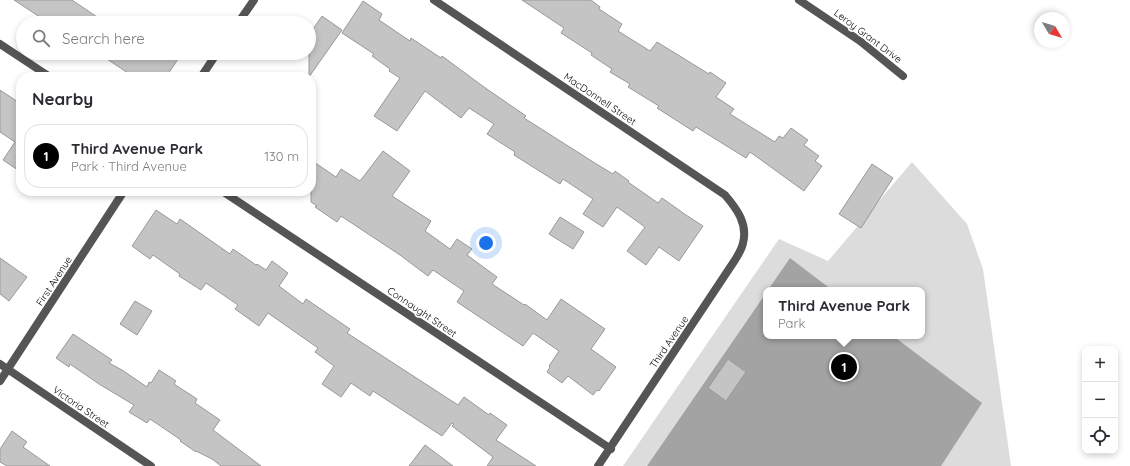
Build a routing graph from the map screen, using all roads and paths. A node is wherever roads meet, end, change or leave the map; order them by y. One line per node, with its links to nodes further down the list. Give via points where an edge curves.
1 (254, 0): 4 (street)
2 (434, 0): 14 (street, MacDonnell Street, via 725,195 736,208)
3 (800, 0): 11 (street, Leroy Grant Drive, via 860,41)
4 (243, 16)
5 (0, 44): 6 (street)
6 (16, 55)
7 (24, 60): 9 (street)
8 (212, 60): 10 (street)
9 (42, 72)
10 (204, 72)
11 (904, 76)
12 (121, 196): 16 (street, First Avenue)
13 (230, 196): 18 (street, Connaught Street)
14 (744, 225): 18 (street, Third Avenue, via 743,243 736,260)
15 (0, 364): 16 (street, Victoria Street)
16 (8, 370): 17 (street, First Avenue); 19 (street, Victoria Street)
17 (0, 381)
18 (611, 449): 20 (street, Third Avenue)
19 (152, 466)
20 (598, 466)

